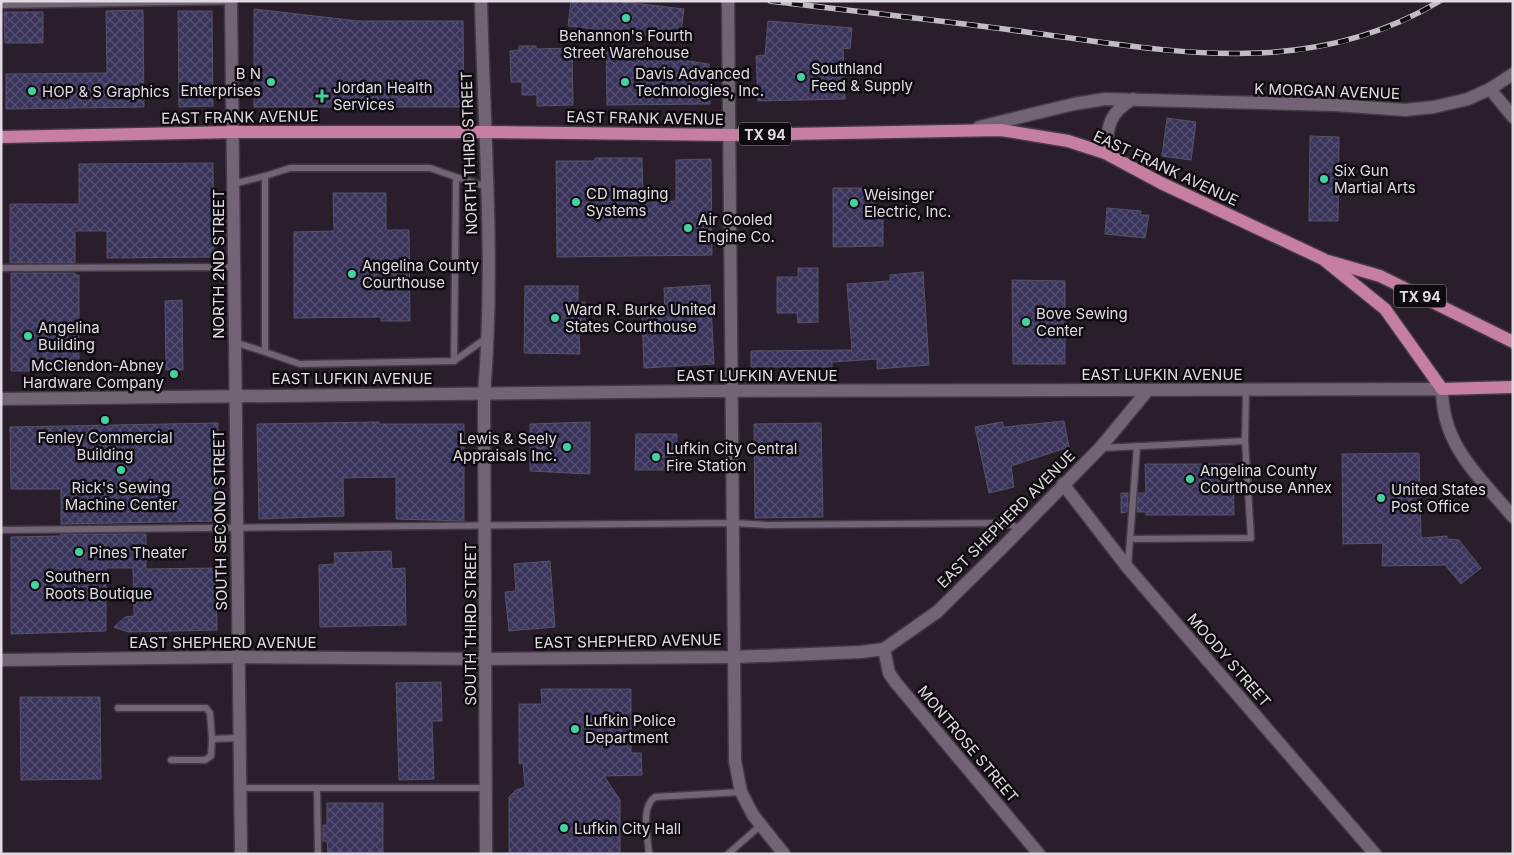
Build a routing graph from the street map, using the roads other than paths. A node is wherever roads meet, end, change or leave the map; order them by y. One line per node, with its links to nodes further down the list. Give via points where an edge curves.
1 (231, 1): 4 (lane); 10 (street, NORTH 2ND STREET)
2 (481, 1): 11 (street, NORTH THIRD STREET)
3 (728, 1): 12 (street)
4 (1, 5)
5 (1513, 74): 6 (street, K MORGAN AVENUE)
6 (1490, 89): 7 (street, K MORGAN AVENUE, via 1468,99 1405,110); 8 (street)
7 (1133, 99): 9 (street, K MORGAN AVENUE, via 1074,104); 14 (street, via 1114,112)
8 (1513, 117)
9 (967, 130): 12 (main road, EAST FRANK AVENUE / TX 94); 14 (main road, EAST FRANK AVENUE / TX 94, via 1033,133 1068,140)
10 (233, 132): 11 (main road, EAST FRANK AVENUE / TX 94); 13 (main road, EAST FRANK AVENUE / TX 94); 17 (street, NORTH 2ND STREET)
11 (484, 132): 12 (main road, EAST FRANK AVENUE / TX 94); 18 (street, NORTH THIRD STREET)
12 (731, 135): 31 (street)
13 (1, 137)
14 (1105, 153): 19 (main road, EAST FRANK AVENUE / TX 94)
15 (265, 176): 16 (lane, via 290,168 430,168); 17 (lane); 25 (lane)
16 (456, 178): 18 (lane); 26 (lane)
17 (233, 184): 20 (street, NORTH 2ND STREET)
18 (488, 187): 22 (street, NORTH THIRD STREET)
19 (1322, 259): 24 (main road, TX 94, via 1380,276); 28 (main road, EAST FRANK AVENUE / TX 94, via 1385,309)
20 (234, 267): 21 (lane); 23 (street, NORTH 2ND STREET)
21 (1, 268)
22 (489, 336): 26 (lane); 32 (street, NORTH THIRD STREET)
23 (234, 342): 25 (lane); 33 (street, NORTH 2ND STREET)
24 (1513, 342)
25 (265, 352): 26 (lane, via 300,364)
26 (454, 361)
27 (1513, 387): 28 (main road, EAST LUFKIN AVENUE)
28 (1442, 389): 30 (street, EAST LUFKIN AVENUE); 39 (street, via 1442,409 1460,453)
29 (1148, 390): 30 (street, EAST LUFKIN AVENUE); 31 (street, EAST LUFKIN AVENUE); 37 (street, EAST SHEPHERD AVENUE)
30 (1246, 390): 35 (lane)
31 (731, 391): 32 (street, EAST LUFKIN AVENUE); 40 (street)
32 (484, 394): 33 (street, EAST LUFKIN AVENUE); 41 (street, SOUTH THIRD STREET)
33 (235, 395): 34 (street, EAST LUFKIN AVENUE); 42 (street, SOUTH SECOND STREET)
34 (1, 399)
35 (1245, 441): 36 (lane); 45 (lane, via 1251,538)
36 (1137, 446): 37 (lane); 45 (lane)
37 (1100, 448): 38 (street, EAST SHEPHERD AVENUE)
38 (1063, 484): 43 (street, EAST SHEPHERD AVENUE); 46 (street, MOODY STREET)
39 (1513, 517)
40 (733, 523): 41 (lane); 43 (lane, via 1004,523); 49 (street)
41 (485, 524): 42 (lane); 50 (street, SOUTH THIRD STREET)
42 (236, 528): 44 (lane); 48 (street, SOUTH SECOND STREET)
43 (1020, 528): 47 (street, EAST SHEPHERD AVENUE, via 936,612)
44 (1, 530)
45 (1130, 539): 46 (lane)
46 (1128, 568): 68 (street, MOODY STREET)
47 (884, 649): 49 (street, EAST SHEPHERD AVENUE); 67 (street, MONTROSE STREET, via 889,673 896,683)
48 (238, 657): 50 (street, EAST SHEPHERD AVENUE); 51 (street, EAST SHEPHERD AVENUE); 53 (street, SOUTH SECOND STREET)
49 (735, 657): 50 (street, EAST SHEPHERD AVENUE); 59 (street, via 735,761)
50 (487, 659): 58 (street, SOUTH THIRD STREET)
51 (1, 660)
52 (118, 708): 54 (lane, via 206,708 210,713)
53 (239, 738): 54 (lane); 56 (street, SOUTH SECOND STREET)
54 (212, 739): 55 (lane, via 211,756 205,760)
55 (171, 760)
56 (240, 788): 57 (lane); 61 (street, SOUTH SECOND STREET)
57 (317, 788): 58 (lane); 62 (lane)
58 (487, 788): 63 (street, SOUTH THIRD STREET)
59 (742, 792): 60 (street); 64 (lane, via 655,797 650,800 646,809)
60 (761, 825): 65 (lane); 66 (street)
61 (241, 854)
62 (318, 854)
63 (486, 854)
64 (649, 854)
65 (728, 854)
66 (784, 854)
67 (1039, 854)
68 (1375, 854)

